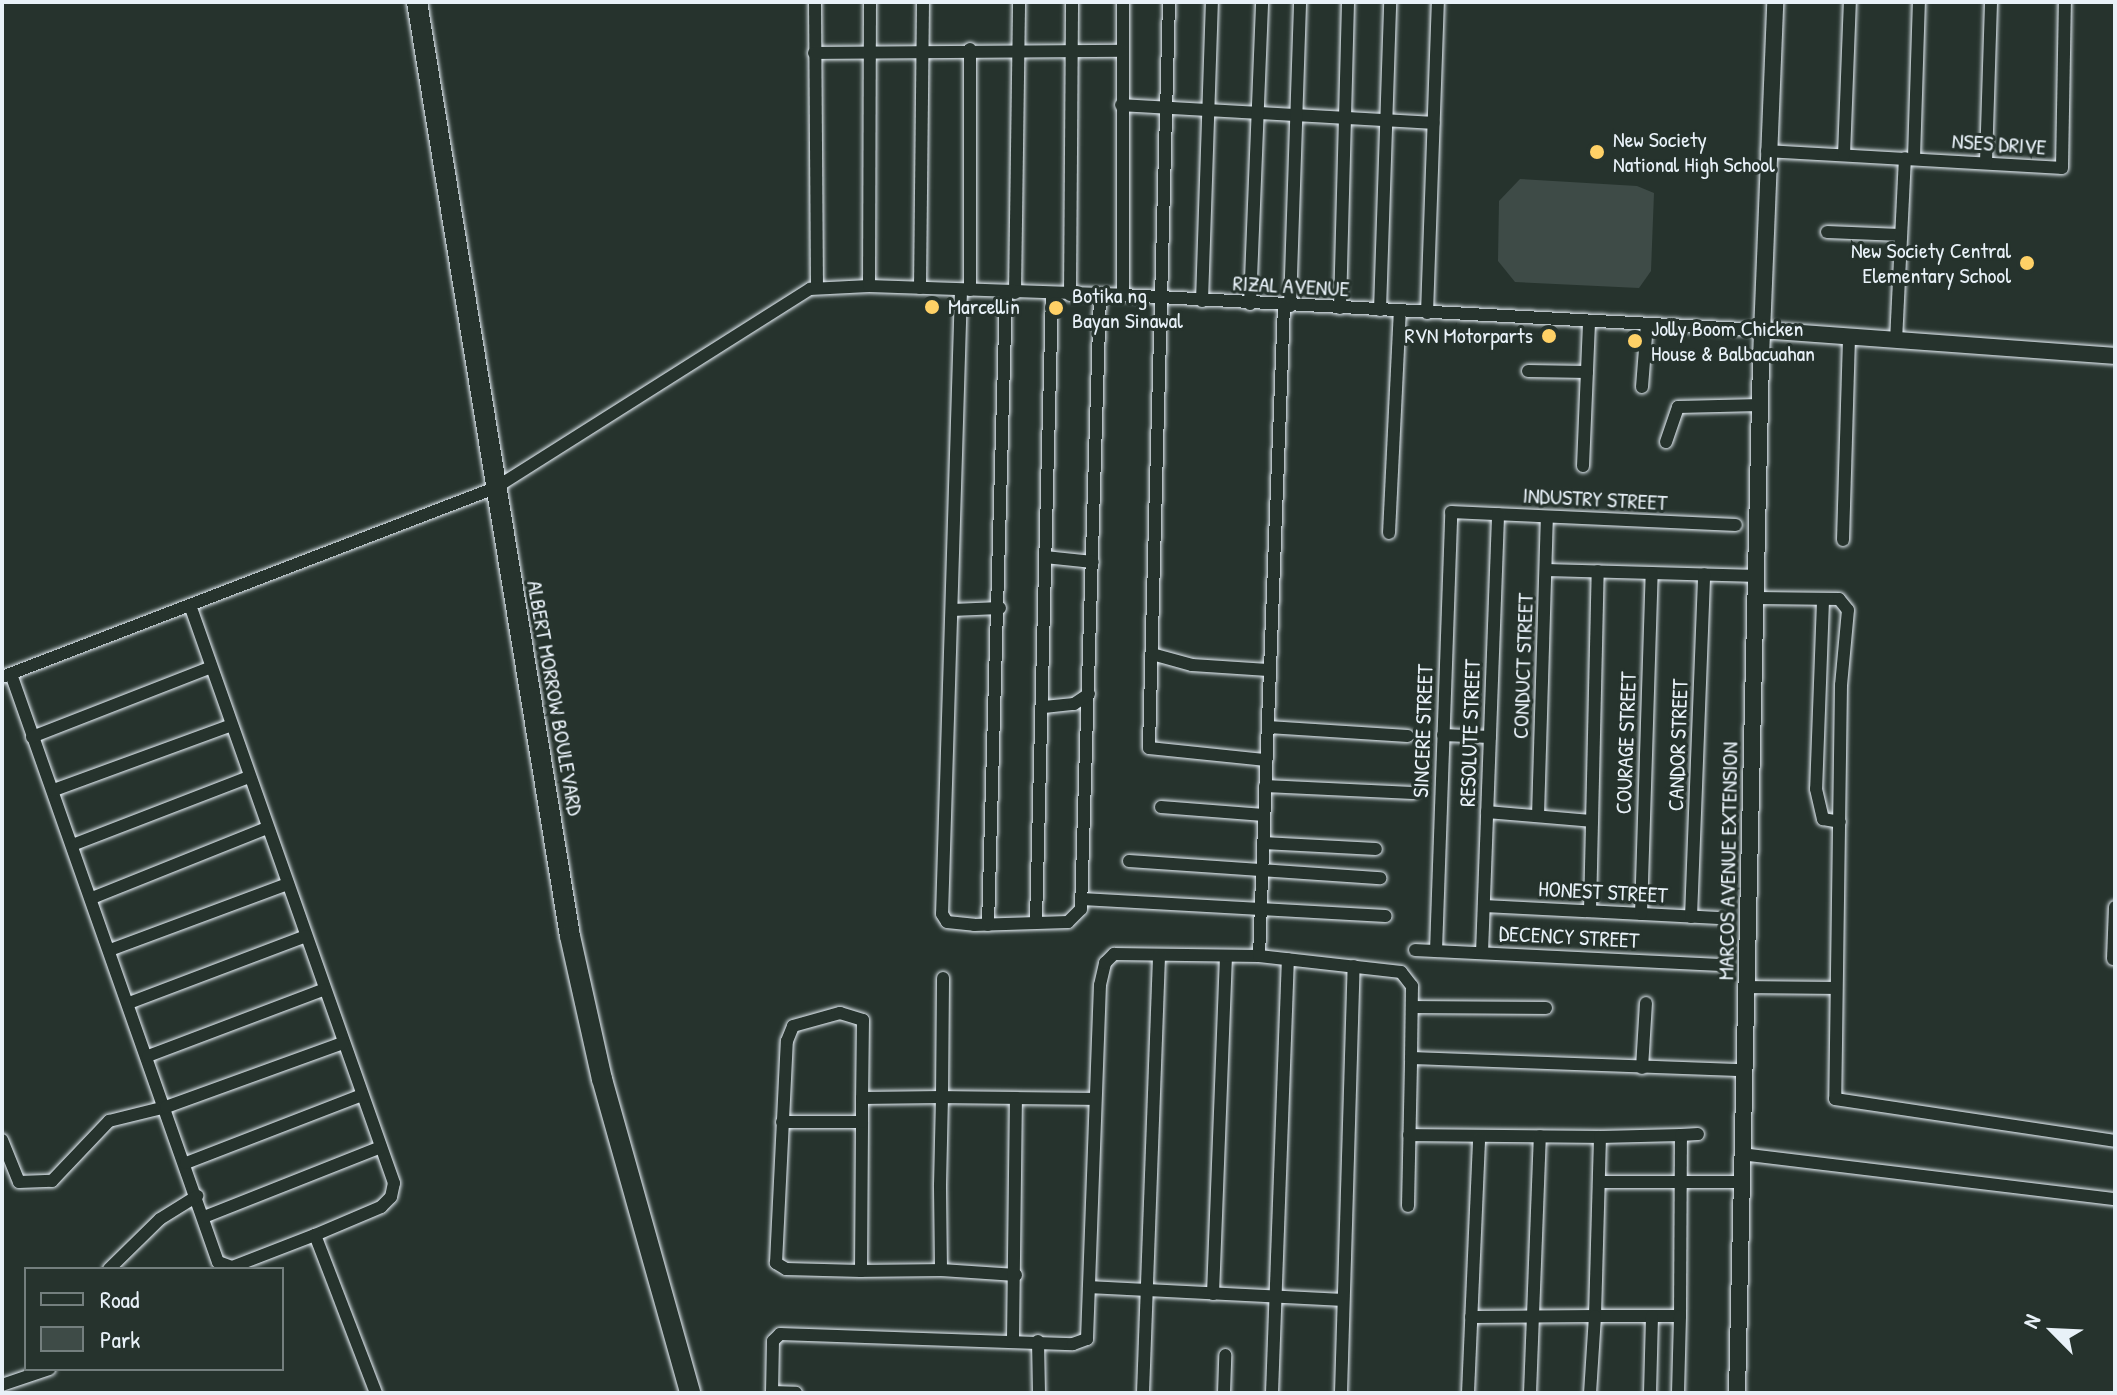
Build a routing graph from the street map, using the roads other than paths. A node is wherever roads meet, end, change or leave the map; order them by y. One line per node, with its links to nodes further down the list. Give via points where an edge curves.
1 (417, 2): 70 (main road, ALBERT MORROW BOULEVARD)
2 (815, 2): 26 (street)
3 (870, 2): 20 (street)
4 (923, 2): 21 (street)
5 (1019, 2): 23 (street)
6 (1072, 2): 24 (street)
7 (1123, 2): 25 (street)
8 (1169, 2): 28 (street)
9 (1212, 2): 29 (street)
10 (1262, 2): 30 (street)
11 (1300, 2): 31 (street)
12 (1348, 2): 32 (street)
13 (1390, 2): 33 (street)
14 (1438, 2): 34 (street)
15 (1775, 2): 35 (street, MARCOS AVENUE EXTENSION)
16 (1850, 2): 36 (street)
17 (1919, 2): 37 (street)
18 (1991, 2): 38 (street)
19 (2065, 2): 38 (street, NSES DRIVE, via 2062,168)
20 (871, 49): 21 (street); 26 (street); 41 (street)
21 (923, 49): 22 (street); 43 (street)
22 (970, 49): 23 (street); 44 (street)
23 (1019, 50): 24 (street); 45 (street)
24 (1072, 50): 25 (street); 47 (street)
25 (1122, 51): 27 (street)
26 (814, 53): 42 (street)
27 (1121, 105): 28 (street); 49 (street)
28 (1166, 108): 29 (street); 50 (street)
29 (1212, 111): 30 (street); 51 (street)
30 (1255, 113): 31 (street); 52 (street)
31 (1296, 116): 32 (street); 53 (street)
32 (1345, 119): 33 (street); 54 (street)
33 (1386, 121): 34 (street); 55 (street)
34 (1433, 123): 57 (street)
35 (1767, 151): 36 (street, NSES DRIVE); 60 (street, MARCOS AVENUE EXTENSION)
36 (1844, 155): 37 (street, NSES DRIVE)
37 (1909, 158): 38 (street, NSES DRIVE); 40 (street)
38 (1986, 162)
39 (1827, 232): 40 (street)
40 (1901, 235): 62 (street)
41 (869, 286): 42 (street, RIZAL AVENUE); 43 (street, RIZAL AVENUE)
42 (817, 288): 70 (street, via 792,296)
43 (920, 288): 44 (street, RIZAL AVENUE)
44 (966, 290): 45 (street, RIZAL AVENUE); 88 (street)
45 (1011, 292): 46 (street, RIZAL AVENUE); 87 (street)
46 (1052, 294): 47 (street, RIZAL AVENUE); 77 (street)
47 (1070, 295): 48 (street, RIZAL AVENUE)
48 (1100, 295): 49 (street, RIZAL AVENUE); 78 (street)
49 (1123, 295): 50 (street, RIZAL AVENUE)
50 (1163, 298): 51 (street, RIZAL AVENUE); 89 (street)
51 (1202, 301): 52 (street, RIZAL AVENUE)
52 (1250, 304): 53 (street, RIZAL AVENUE)
53 (1287, 306): 54 (street, RIZAL AVENUE); 91 (street)
54 (1340, 308): 55 (street, RIZAL AVENUE)
55 (1380, 310): 56 (street, RIZAL AVENUE)
56 (1400, 311): 57 (street, RIZAL AVENUE); 75 (street)
57 (1427, 313): 58 (street, RIZAL AVENUE)
58 (1589, 322): 59 (street, RIZAL AVENUE); 65 (street)
59 (1647, 324): 60 (street, RIZAL AVENUE); 66 (street)
60 (1762, 330): 61 (street); 67 (street, MARCOS AVENUE EXTENSION)
61 (1849, 339): 62 (street); 76 (street)
62 (1896, 341): 63 (street)
63 (2115, 356)
64 (1528, 371): 65 (street)
65 (1587, 372): 69 (street)
66 (1642, 387)
67 (1760, 405): 68 (street, via 1678,407); 83 (street, MARCOS AVENUE EXTENSION)
68 (1666, 442)
69 (1583, 466)
70 (495, 488): 86 (street); 206 (main road, ALBERT MORROW BOULEVARD, via 570,936 602,1079)
71 (1451, 512): 72 (street, INDUSTRY STREET); 97 (street, SINCERE STREET)
72 (1498, 514): 73 (street, INDUSTRY STREET); 100 (street, RESOLUTE STREET)
73 (1547, 517): 74 (street, INDUSTRY STREET); 79 (street, CONDUCT STREET)
74 (1736, 525)
75 (1389, 533)
76 (1843, 540)
77 (1045, 557): 78 (street); 94 (street)
78 (1093, 562): 93 (street)
79 (1546, 570): 80 (street); 109 (street, CONDUCT STREET)
80 (1598, 571): 81 (street); 110 (street)
81 (1652, 573): 82 (street); 126 (street, COURAGE STREET)
82 (1704, 574): 83 (street); 128 (street, CANDOR STREET)
83 (1758, 576): 84 (street, MARCOS AVENUE EXTENSION)
84 (1757, 598): 85 (street); 145 (street, MARCOS AVENUE EXTENSION)
85 (1823, 601): 111 (street, via 1816,789 1823,819); 111 (street, via 1843,600 1848,610 1841,685)
86 (190, 605): 90 (street); 92 (street)
87 (1000, 608): 88 (street); 131 (street)
88 (952, 610): 131 (street, via 942,914 951,923)
89 (1152, 654): 91 (street, via 1192,665); 101 (street, via 1150,750)
90 (209, 668): 95 (street); 99 (street)
91 (1268, 670): 96 (street)
92 (7, 675): 99 (street)
93 (1089, 694): 94 (street, via 1074,704); 121 (street)
94 (1044, 707): 130 (street)
95 (232, 725): 102 (street); 104 (street)
96 (1268, 727): 98 (street); 101 (street)
97 (1443, 735): 100 (street); 135 (street, SINCERE STREET)
98 (1408, 736)
99 (32, 737): 104 (street)
100 (1490, 737): 107 (street, RESOLUTE STREET)
101 (1266, 760): 103 (street)
102 (249, 777): 112 (street); 114 (street)
103 (1265, 786): 105 (street); 108 (street)
104 (54, 790): 114 (street)
105 (1413, 793)
106 (1161, 807): 108 (street)
107 (1487, 812): 109 (street); 122 (street, RESOLUTE STREET)
108 (1264, 815): 113 (street)
109 (1538, 816): 110 (street)
110 (1591, 821): 124 (street)
111 (1840, 822): 146 (street)
112 (267, 828): 119 (street); 120 (street)
113 (1263, 843): 115 (street); 117 (street)
114 (75, 844): 120 (street)
115 (1376, 849)
116 (1129, 861): 117 (street)
117 (1262, 870): 118 (street); 125 (street)
118 (1380, 878)
119 (287, 884): 132 (street); 133 (street)
120 (92, 898): 133 (street)
121 (1082, 899): 125 (street); 130 (street, via 1074,920)
122 (1484, 906): 124 (street, HONEST STREET); 136 (street, RESOLUTE STREET)
123 (2115, 907): 141 (street)
124 (1590, 911): 126 (street, HONEST STREET)
125 (1260, 913): 127 (street); 139 (street)
126 (1641, 914): 128 (street, HONEST STREET)
127 (1386, 916)
128 (1691, 917): 129 (street, HONEST STREET)
129 (1719, 918)
130 (1036, 921): 131 (street)
131 (988, 925)
132 (306, 936): 147 (street); 148 (street)
133 (110, 950): 148 (street)
134 (1415, 950): 135 (street, DECENCY STREET)
135 (1436, 951): 136 (street, DECENCY STREET)
136 (1482, 953): 142 (street, DECENCY STREET)
137 (1159, 955): 138 (street); 161 (street, via 1120,953 1105,963); 191 (street)
138 (1226, 956): 139 (street); 192 (street)
139 (1259, 956): 140 (street)
140 (1288, 959): 143 (street); 193 (street)
141 (2113, 959)
142 (1720, 965)
143 (1354, 966): 150 (street, via 1401,972 1412,986); 194 (street)
144 (943, 978): 158 (street)
145 (1747, 987): 146 (street); 156 (street, MARCOS AVENUE EXTENSION)
146 (1833, 988): 172 (street, via 1833,1095 1838,1102)
147 (323, 990): 152 (street); 153 (street)
148 (129, 1003): 153 (street)
149 (1646, 1003): 155 (street)
150 (1414, 1007): 151 (street); 154 (street)
151 (1546, 1008)
152 (343, 1043): 157 (street); 162 (street)
153 (148, 1056): 162 (street)
154 (1411, 1058): 155 (street); 166 (street)
155 (1642, 1068): 156 (street)
156 (1745, 1070): 174 (street, MARCOS AVENUE EXTENSION)
157 (362, 1095): 173 (street); 175 (street)
158 (942, 1097): 159 (street); 160 (street); 187 (street)
159 (862, 1098): 163 (street, via 863,1020 840,1013 798,1023 787,1037); 164 (street)
160 (1016, 1098): 161 (street); 189 (street)
161 (1095, 1099): 190 (street)
162 (166, 1107): 171 (street, via 109,1121 58,1178 45,1183 19,1182); 175 (street)
163 (782, 1122): 164 (street); 188 (street, via 776,1263 786,1269)
164 (862, 1122): 188 (street)
165 (1698, 1134): 167 (street)
166 (1409, 1135): 170 (street); 181 (street)
167 (1681, 1135): 169 (street); 178 (street)
168 (1540, 1136): 169 (street); 170 (street); 195 (street)
169 (1600, 1137): 176 (street)
170 (1479, 1138): 199 (street)
171 (2, 1140)
172 (2115, 1141)
173 (381, 1147): 182 (street); 183 (street, via 394,1183 388,1201)
174 (1741, 1154): 177 (street, MARCOS AVENUE EXTENSION); 180 (street)
175 (186, 1163): 179 (street)
176 (1599, 1182): 178 (street); 196 (street)
177 (1742, 1182): 178 (street); 219 (street, MARCOS AVENUE EXTENSION)
178 (1679, 1183): 198 (street)
179 (197, 1196): 182 (street); 184 (street, via 160,1219)
180 (2115, 1199)
181 (1408, 1206)
182 (204, 1217): 185 (street)
183 (315, 1235): 186 (street); 205 (street)
184 (111, 1267)
185 (225, 1267)
186 (228, 1267)
187 (941, 1270): 188 (street); 189 (street)
188 (861, 1271)
189 (1016, 1275): 200 (street)
190 (1089, 1287): 191 (street); 201 (street, via 1087,1339 1080,1344)
191 (1146, 1289): 192 (street); 210 (street)
192 (1213, 1294): 193 (street)
193 (1276, 1300): 194 (street); 212 (street)
194 (1343, 1300): 213 (street)
195 (1532, 1316): 196 (street); 199 (street); 215 (street)
196 (1595, 1316): 197 (street); 216 (street)
197 (1652, 1316): 198 (street); 217 (street)
198 (1680, 1316): 218 (street)
199 (1471, 1317): 214 (street)
200 (1013, 1339): 201 (street); 207 (street, via 777,1334)
201 (1038, 1341): 209 (street)
202 (1225, 1355): 211 (street)
203 (43, 1371): 204 (street)
204 (2, 1385)
205 (376, 1393)
206 (690, 1393)
207 (772, 1393): 208 (street)
208 (796, 1393)
209 (1039, 1393)
210 (1143, 1393)
211 (1224, 1393)
212 (1272, 1393)
213 (1341, 1393)
214 (1468, 1393)
215 (1530, 1393)
216 (1590, 1393)
217 (1650, 1393)
218 (1678, 1393)
219 (1737, 1393)

